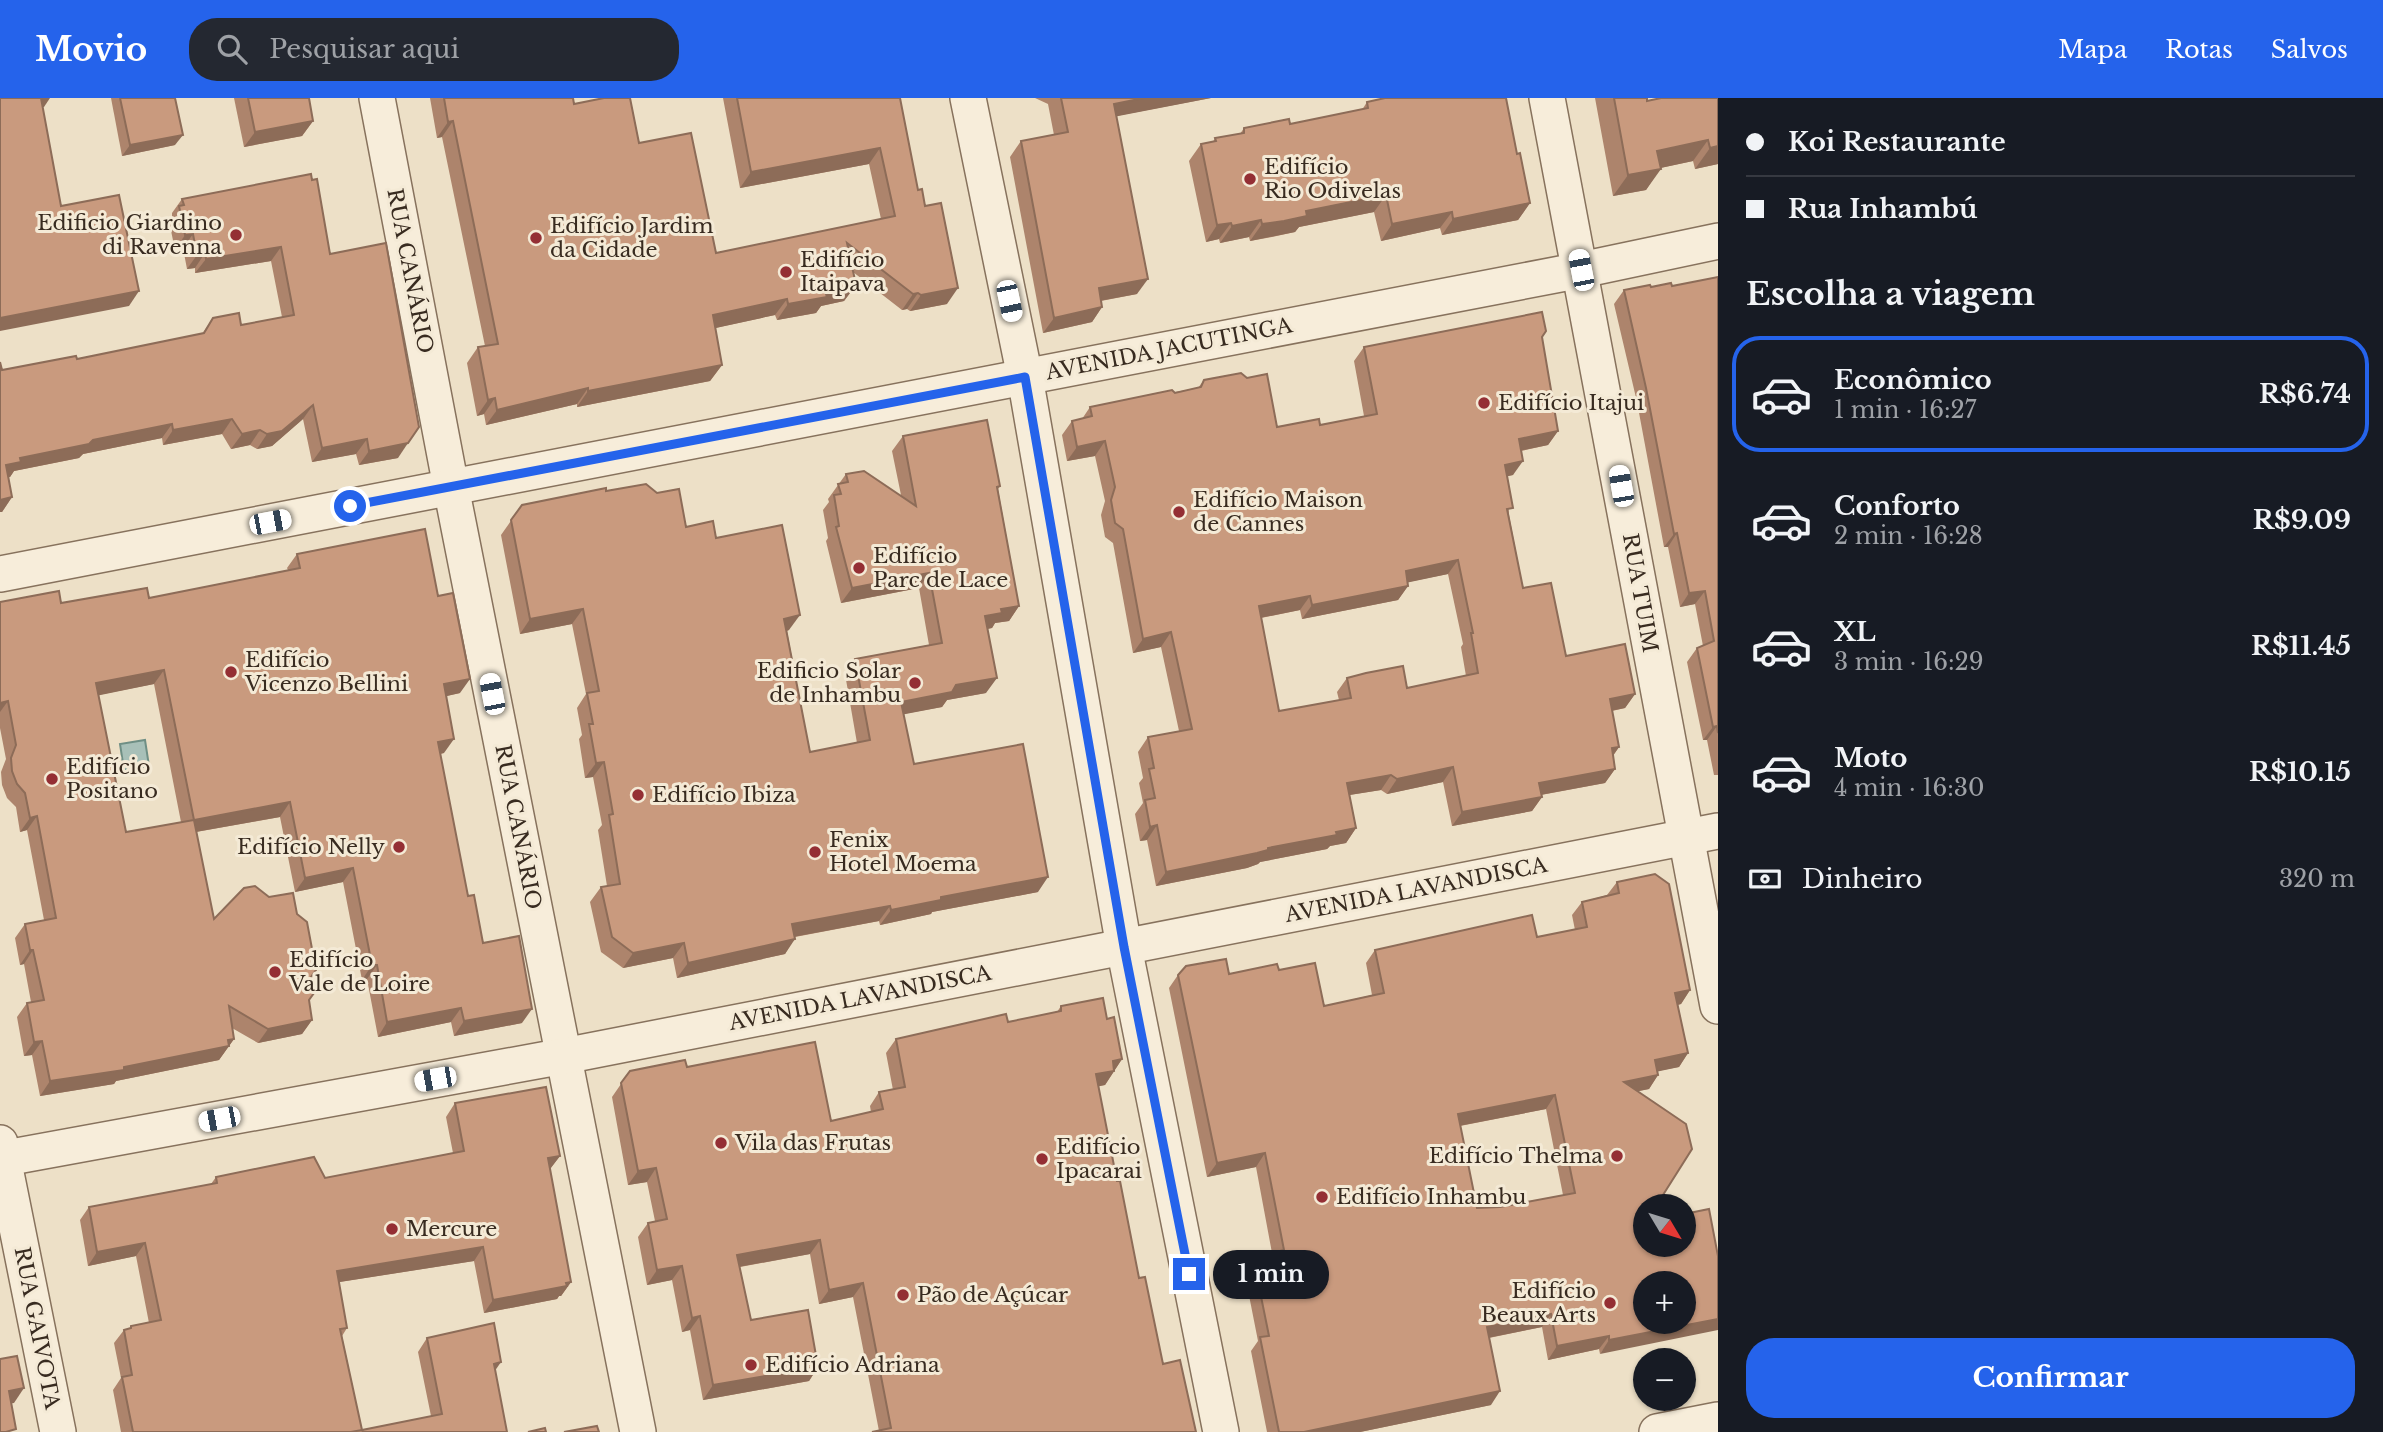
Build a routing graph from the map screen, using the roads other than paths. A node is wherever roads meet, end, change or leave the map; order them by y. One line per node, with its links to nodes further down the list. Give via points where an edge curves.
1 (377, 98): 7 (street, RUA CANÁRIO)
2 (968, 98): 6 (street)
3 (1547, 98): 5 (street, RUA TUIM)
4 (1718, 241): 5 (street, AVENIDA JACUTINGA)
5 (1581, 270): 6 (street, AVENIDA JACUTINGA); 9 (street, RUA TUIM)
6 (1025, 377): 7 (street, AVENIDA JACUTINGA); 10 (street)
7 (451, 487): 8 (street, AVENIDA JACUTINGA); 12 (street, RUA CANÁRIO)
8 (0, 574)
9 (1702, 834): 10 (street, AVENIDA LAVANDISCA); 11 (street, RUA TUIM)
10 (1124, 947): 12 (street, AVENIDA LAVANDISCA); 17 (street)
11 (1718, 1006)
12 (564, 1056): 13 (street, AVENIDA LAVANDISCA); 16 (street, RUA CANÁRIO)
13 (1, 1154): 15 (street, RUA GAIVOTA)
14 (1718, 1420): 18 (street)
15 (58, 1432)
16 (638, 1432)
17 (1221, 1432)
18 (1657, 1432)

